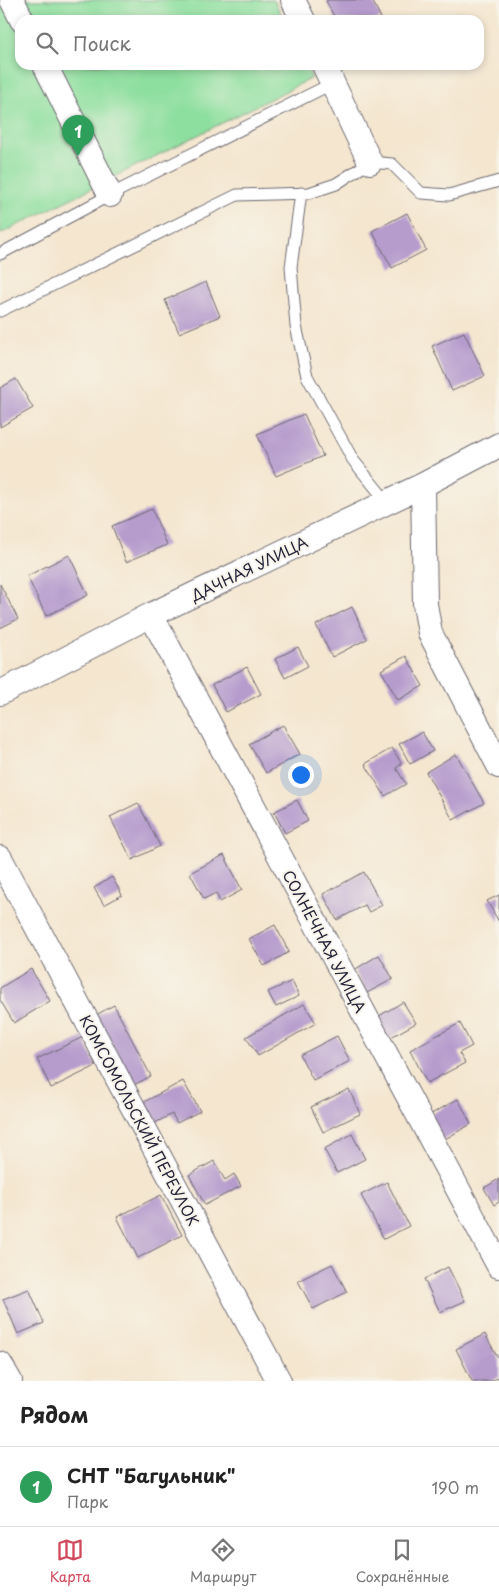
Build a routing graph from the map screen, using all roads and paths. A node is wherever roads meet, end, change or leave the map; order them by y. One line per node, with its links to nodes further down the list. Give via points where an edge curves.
1 (12, 0): 3 (street)
2 (293, 0): 4 (street)
3 (20, 15)
4 (300, 15)
5 (47, 70): 10 (street)
6 (328, 74): 7 (street); 10 (lane)
7 (370, 162): 8 (lane, via 392,164 421,193 449,194); 9 (lane, via 336,184)
8 (499, 182)
9 (301, 193): 12 (lane, via 237,195); 15 (lane, via 291,267 296,326 307,376 353,460)
10 (110, 195): 11 (lane)
11 (0, 254)
12 (0, 311)
13 (499, 445): 14 (street, ДАЧНАЯ УЛИЦА)
14 (424, 485): 15 (street, ДАЧНАЯ УЛИЦА); 18 (street, via 425,604 430,633)
15 (387, 502): 16 (street, ДАЧНАЯ УЛИЦА)
16 (151, 615): 17 (street, ДАЧНАЯ УЛИЦА); 20 (street, СОЛНЕЧНАЯ УЛИЦА)
17 (0, 693)
18 (499, 766)
19 (0, 858): 23 (street, КОМСОМОЛЬСКИЙ ПЕРЕУЛОК)
20 (499, 1266)
21 (0, 1364): 22 (street)
22 (10, 1381)
23 (279, 1381)

